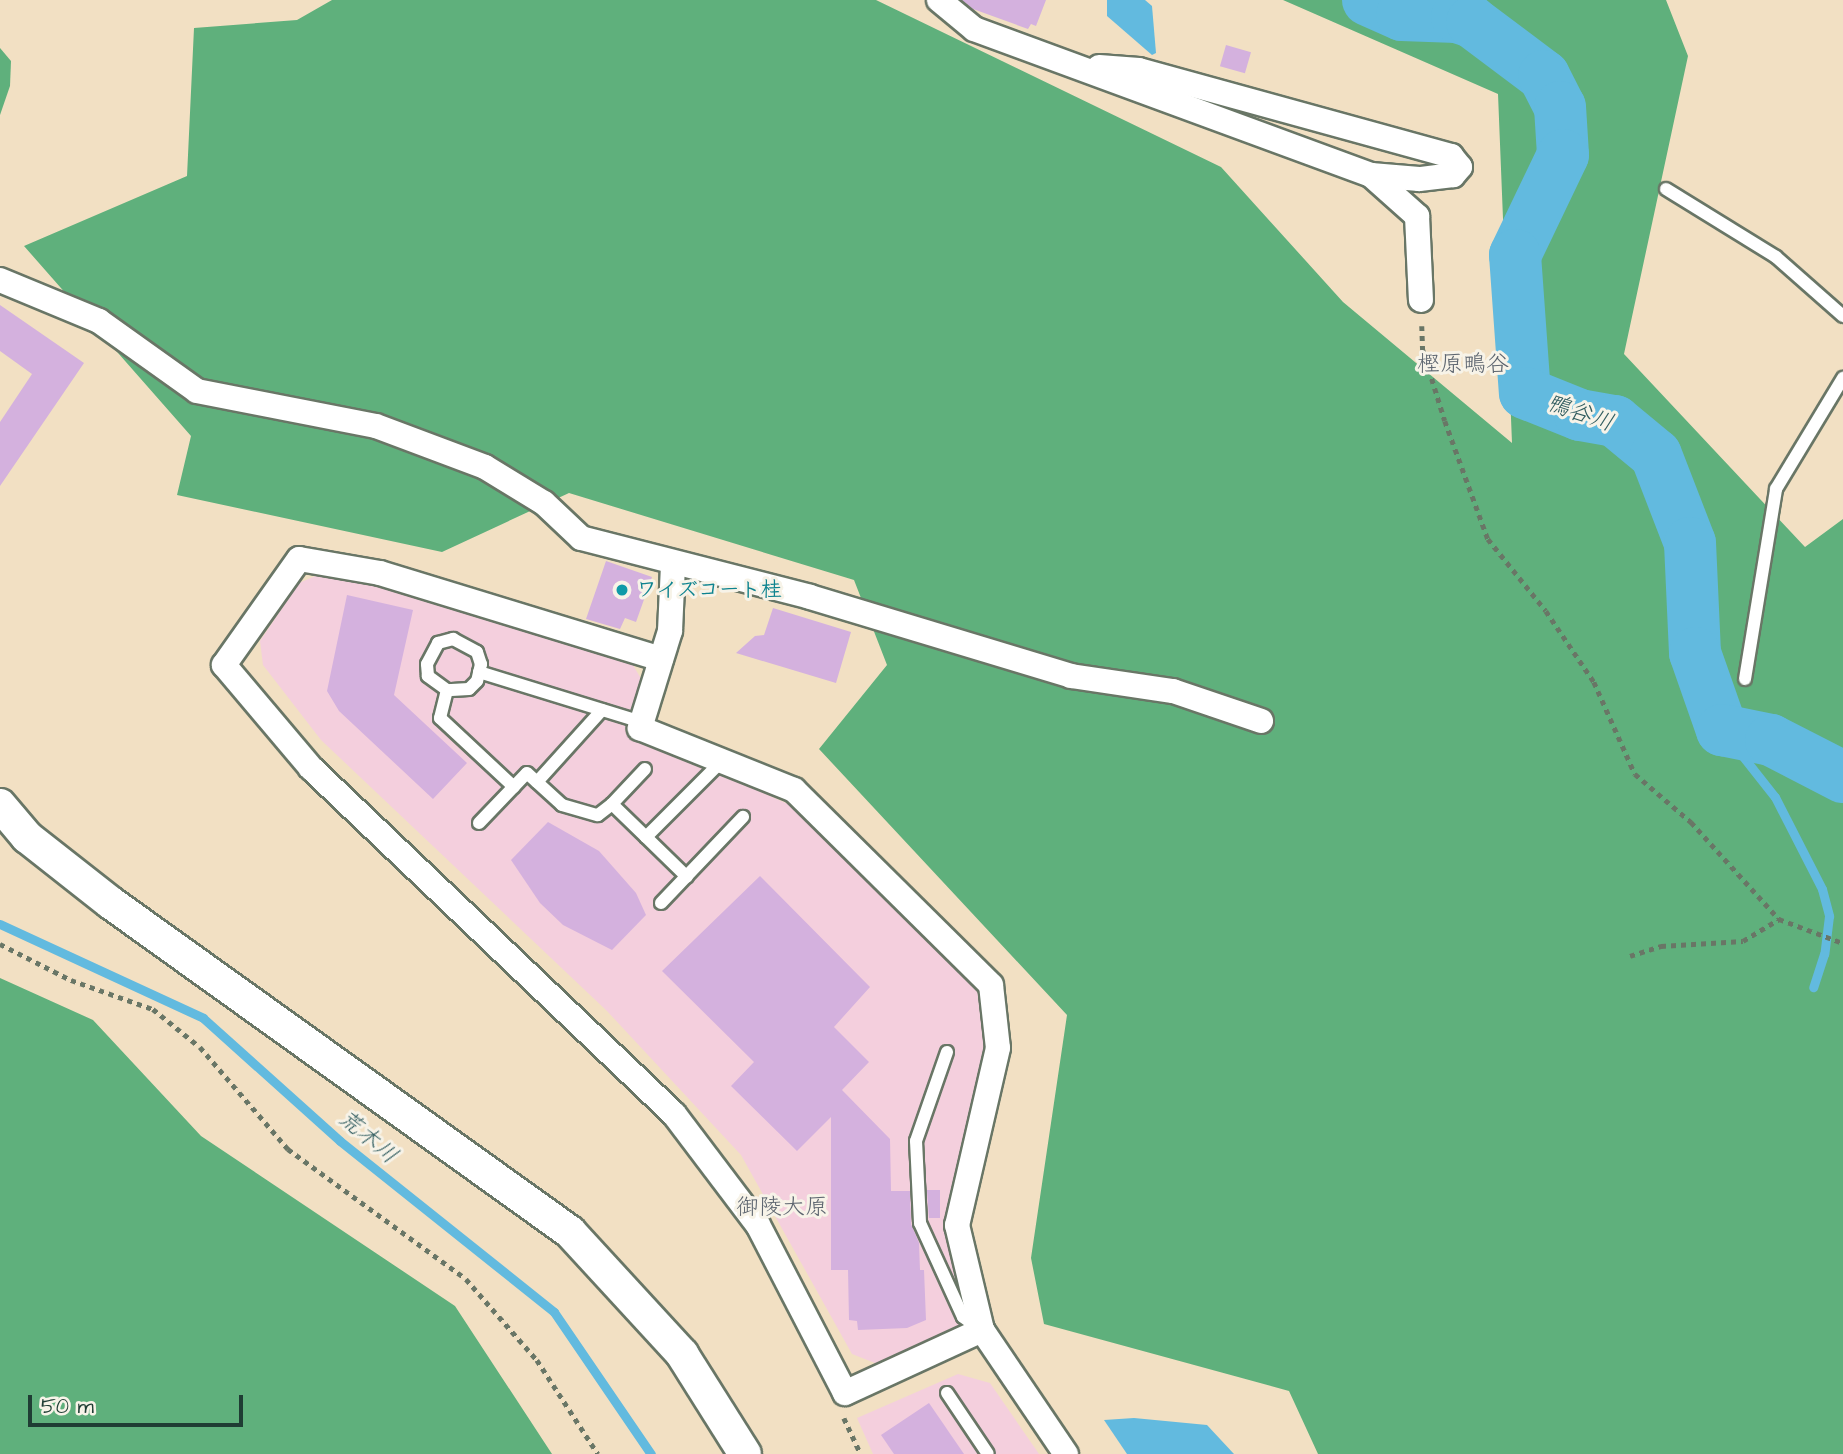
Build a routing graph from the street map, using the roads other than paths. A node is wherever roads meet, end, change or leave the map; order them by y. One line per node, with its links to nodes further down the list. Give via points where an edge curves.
1 (939, 0): 2 (street, via 974,29)
2 (1067, 64): 3 (street); 3 (street, via 1139,70 1451,156 1460,167 1453,175 1428,178)
3 (1371, 175): 6 (street, via 1417,216)
4 (1666, 189): 7 (lane, via 1776,257)
5 (0, 280): 9 (street, via 99,321 197,391 376,426 485,467 544,503 581,538)
6 (1421, 300)
7 (1843, 316)
8 (1843, 379): 12 (lane, via 1776,489)
9 (673, 565): 10 (street, via 670,631); 15 (street, via 810,597 1071,676 1173,691)
10 (661, 659): 16 (street); 29 (street, via 380,573 299,559 224,665 310,768 674,1114 758,1225 845,1392)
11 (479, 672): 13 (lane, via 469,689); 13 (lane, via 477,652 467,643 438,643 430,652 428,676); 14 (lane)
12 (1745, 679)
13 (447, 691): 20 (lane, via 440,718)
14 (602, 710): 16 (lane); 19 (lane)
15 (1261, 721)
16 (642, 722): 17 (street, via 640,728)
17 (722, 761): 25 (lane); 29 (street, via 794,790 991,985 999,1048 957,1225)
18 (645, 769): 21 (lane)
19 (537, 782): 20 (lane, via 527,773); 21 (lane, via 562,805 598,815)
20 (514, 788): 24 (lane)
21 (612, 804): 25 (lane)
22 (0, 805): 31 (street, via 27,837 111,904 570,1233 682,1354)
23 (743, 817): 26 (lane)
24 (479, 823)
25 (646, 837): 26 (lane)
26 (687, 877): 27 (lane)
27 (661, 904)
28 (947, 1052): 29 (lane, via 916,1141 920,1223 963,1317)
29 (982, 1330): 33 (street)
30 (947, 1393): 32 (lane)
31 (745, 1454)
32 (988, 1454)
33 (1066, 1454)

